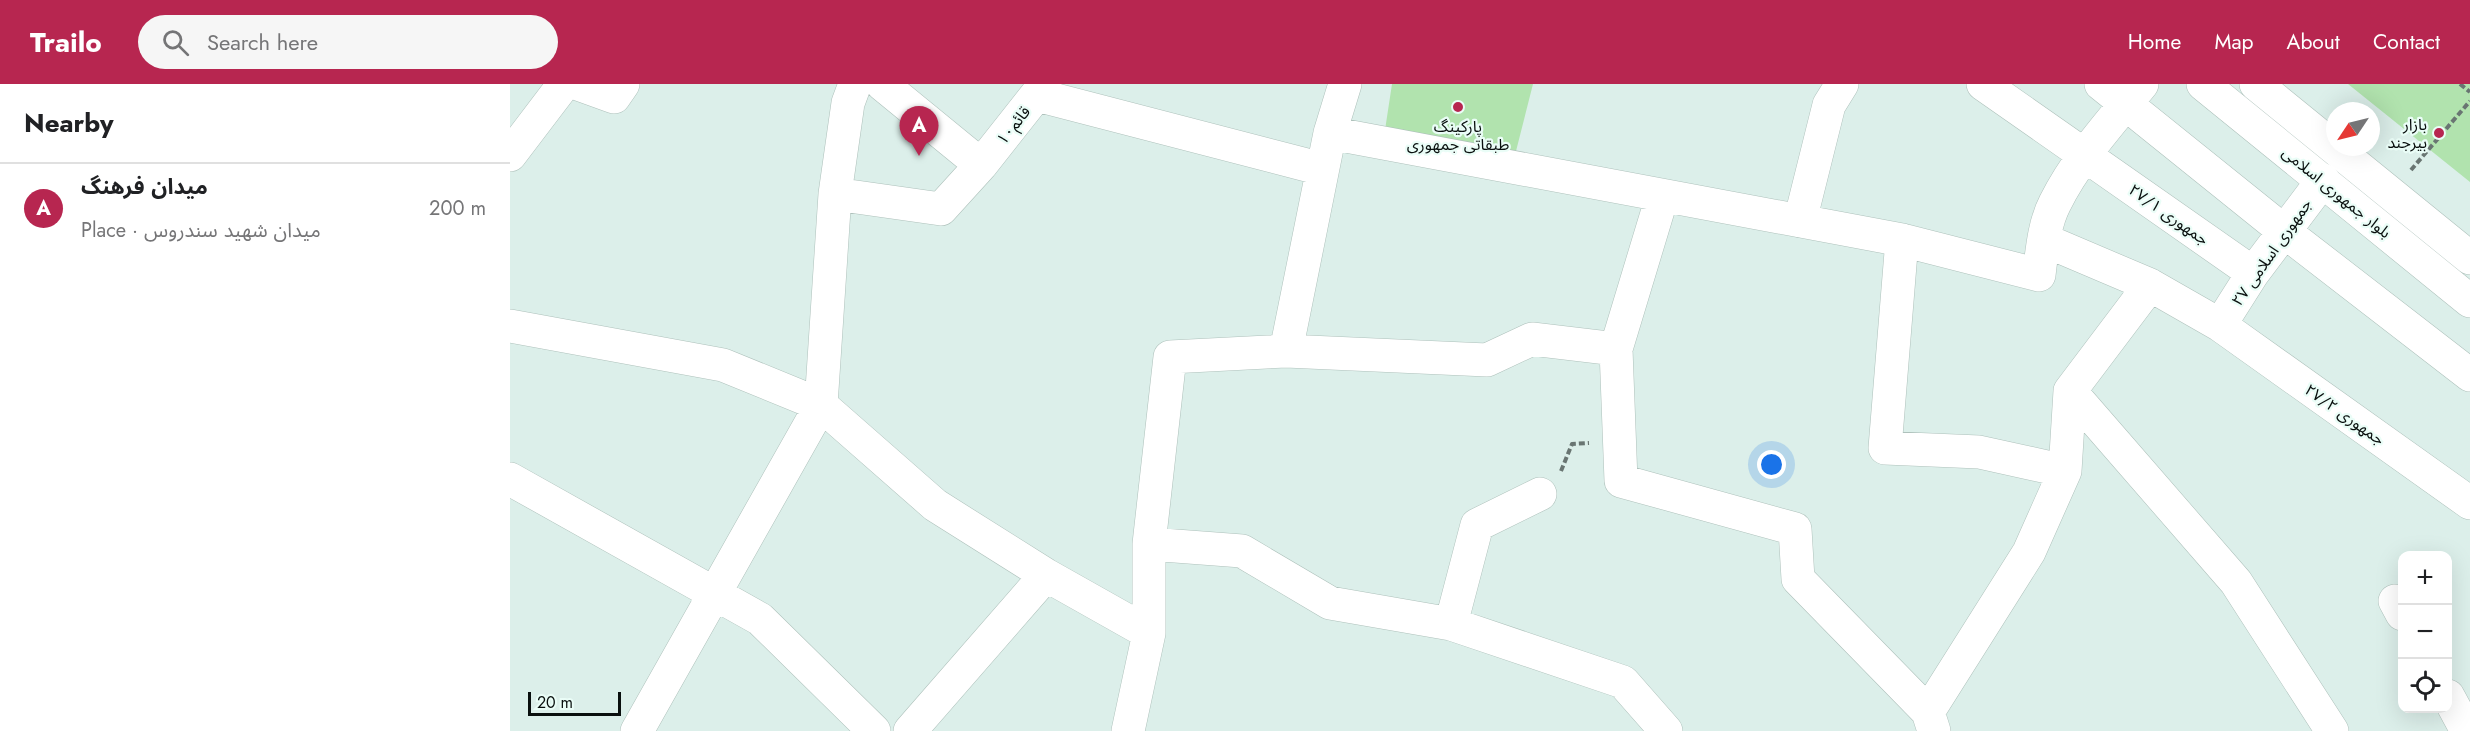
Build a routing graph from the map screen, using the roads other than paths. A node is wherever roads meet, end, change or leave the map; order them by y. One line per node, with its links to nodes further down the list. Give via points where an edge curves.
1 (564, 84): 16 (street)
2 (578, 84): 3 (street, via 614,97)
3 (623, 84)
4 (855, 84): 20 (street, via 848,103)
5 (882, 84): 17 (street)
6 (1345, 84): 14 (street)
7 (1842, 84): 22 (street, via 1829,105)
8 (1983, 84): 15 (street, جمهوری ۲۷/۱)
9 (2101, 84): 13 (street)
10 (2203, 84): 19 (street, بلوار جمهوری اسلامی)
11 (2256, 84): 26 (street, بلوار جمهوری اسلامی)
12 (1041, 89): 17 (street, قائم۱۰); 18 (street)
13 (2134, 94): 15 (street); 23 (street)
14 (1330, 133): 18 (street); 21 (street)
15 (2085, 154): 25 (street, via 2054,204); 27 (street, جمهوری ۲۷/۱)
16 (510, 155)
17 (981, 165): 20 (street, قائم۱۰, via 941,209)
18 (1322, 169): 33 (street)
19 (2323, 180): 23 (street, جمهوری اسلامی ۲۷); 29 (street, بلوار جمهوری اسلامی)
20 (835, 194): 36 (street)
21 (1662, 197): 22 (street); 32 (street)
22 (1800, 221): 24 (street)
23 (2285, 232): 27 (street, جمهوری اسلامی ۲۷); 34 (street)
24 (1902, 240): 25 (street, via 2039,275); 37 (street, via 1885,448 1979,452)
25 (2044, 240): 28 (street, جمهوری ۲۷/۲)
26 (2470, 258)
27 (2253, 273): 30 (street, جمهوری اسلامی ۲۷)
28 (2150, 285): 30 (street, جمهوری ۲۷/۲); 35 (street)
29 (2470, 301)
30 (2220, 325): 40 (street, جمهوری ۲۷/۲)
31 (510, 326): 36 (street, via 723,365)
32 (1616, 349): 33 (street, via 1532,339 1487,360); 47 (street, via 1621,481 1795,529 1798,579)
33 (1286, 351): 41 (street, via 1170,357)
34 (2470, 375)
35 (2070, 391): 37 (street); 53 (street, via 2236,582)
36 (821, 405): 42 (street, via 935,505); 43 (street)
37 (2065, 471): 47 (street, via 2029,552)
38 (510, 479): 43 (street)
39 (1540, 494): 44 (street, via 1477,525)
40 (2470, 503)
41 (1149, 544): 44 (street, via 1242,551 1330,603); 45 (street)
42 (1046, 575): 45 (street); 50 (street)
43 (714, 593): 48 (street); 49 (street, via 760,619)
44 (1451, 624): 52 (street, via 1623,682)
45 (1149, 633): 51 (street)
46 (2452, 703): 54 (street)
47 (1931, 722)
48 (637, 731)
49 (874, 731)
50 (910, 731)
51 (1128, 731)
52 (1666, 731)
53 (2332, 731)
54 (2467, 731)

